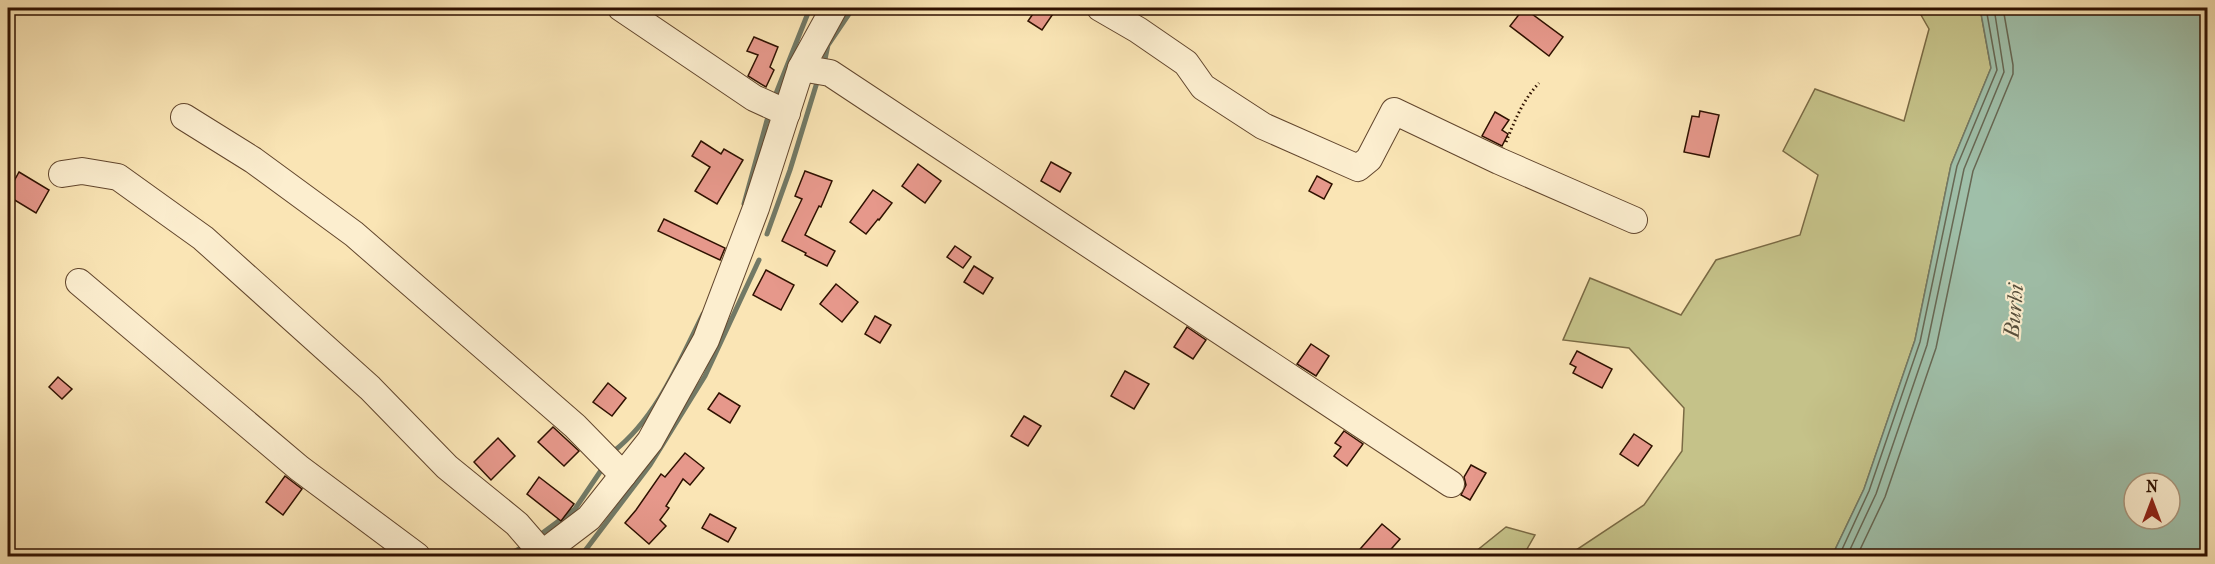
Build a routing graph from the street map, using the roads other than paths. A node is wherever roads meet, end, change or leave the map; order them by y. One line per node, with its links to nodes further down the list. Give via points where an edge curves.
1 (621, 8): 5 (street, via 754,98)
2 (834, 8): 4 (street)
3 (1100, 8): 8 (street, via 1186,63 1203,87 1263,126 1358,168 1369,159 1395,111)
4 (801, 68): 5 (street); 11 (street, via 830,73)
5 (787, 113): 10 (street, via 706,340 650,441)
6 (184, 117): 10 (street, via 253,160 354,234 575,426)
7 (62, 174): 12 (street, via 82,171 118,177 203,238 370,388 447,467 517,524)
8 (1634, 219)
9 (80, 282): 13 (street, via 300,468)
10 (623, 475): 12 (street, via 589,518)
11 (1451, 484)
12 (541, 555)
13 (417, 556)

